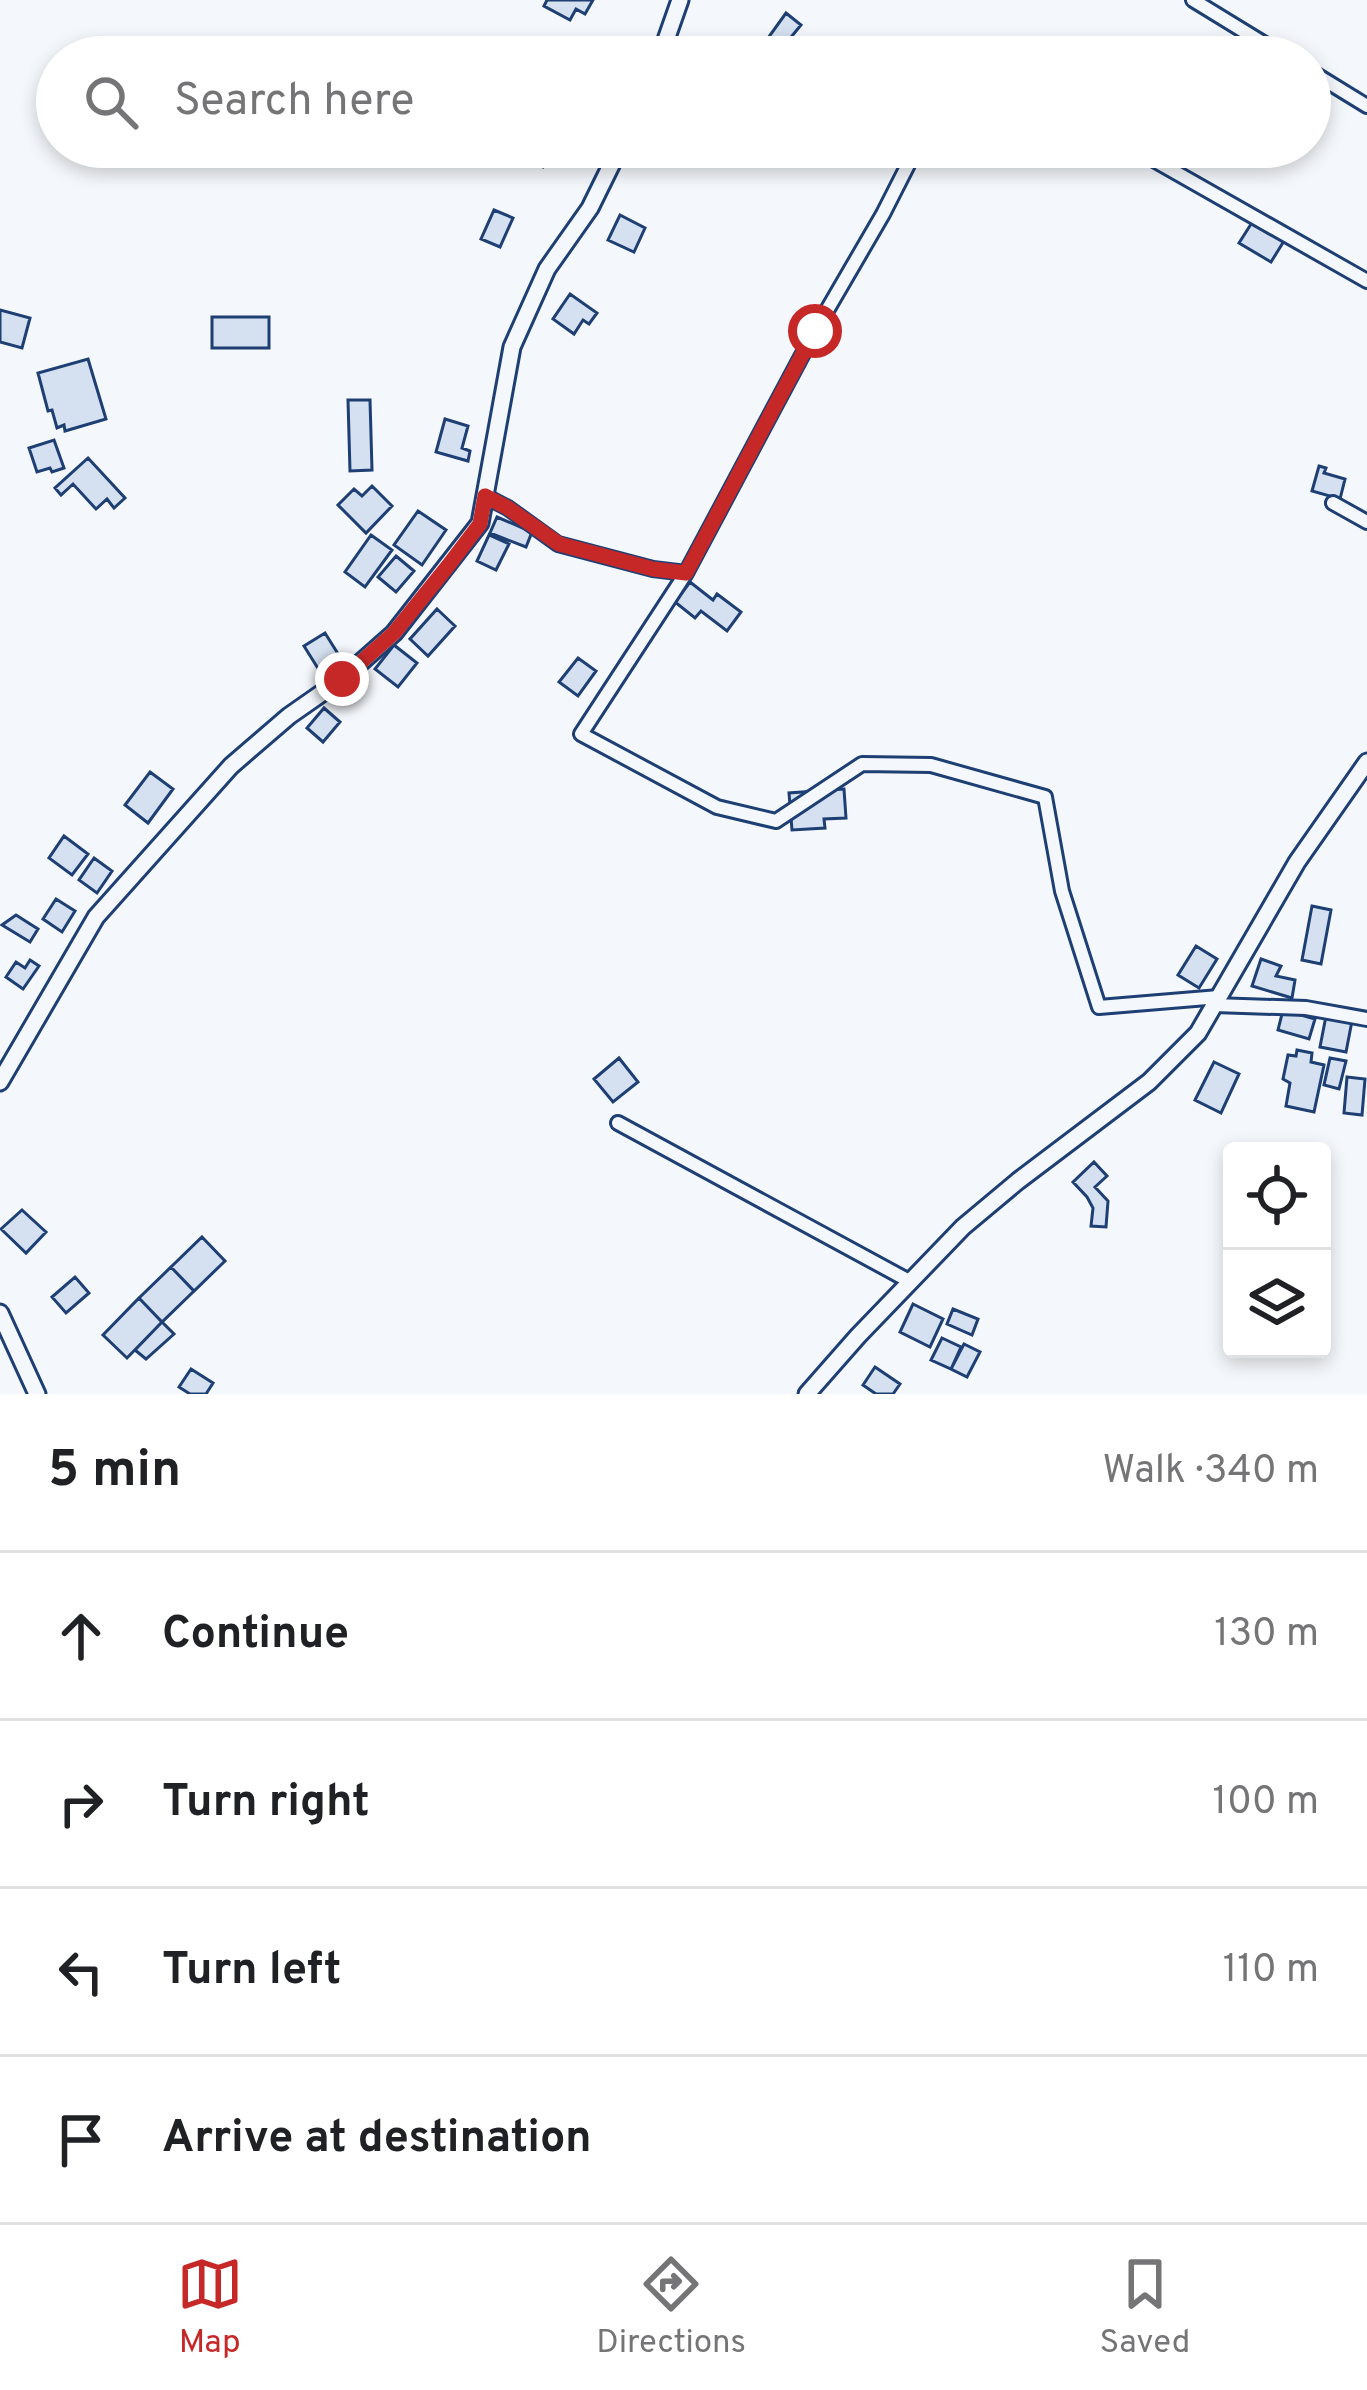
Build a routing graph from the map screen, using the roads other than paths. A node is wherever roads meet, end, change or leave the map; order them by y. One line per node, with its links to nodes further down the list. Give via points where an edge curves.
1 (680, 0): 3 (street)
2 (1193, 0): 4 (street)
3 (667, 36)
4 (1252, 36)
5 (1331, 84): 6 (street)
6 (1367, 106)
7 (610, 168): 11 (street, via 547,269 512,347)
8 (906, 168): 14 (street)
9 (1168, 168): 10 (street)
10 (1367, 281)
11 (485, 496): 14 (street, via 559,544); 18 (street, via 480,524 394,633 231,766 96,917)
12 (1334, 502): 13 (street)
13 (1367, 522)
14 (686, 573): 16 (street, via 581,734 717,807 776,821 862,764 931,765 1045,797 1062,891 1099,1007)
15 (1367, 761): 16 (street)
16 (1217, 1001): 17 (street); 20 (street, via 1150,1082 963,1226)
17 (1367, 1019)
18 (0, 1082)
19 (618, 1123): 20 (street)
20 (910, 1282): 23 (street)
21 (0, 1313): 22 (street)
22 (37, 1394)
23 (807, 1394)

